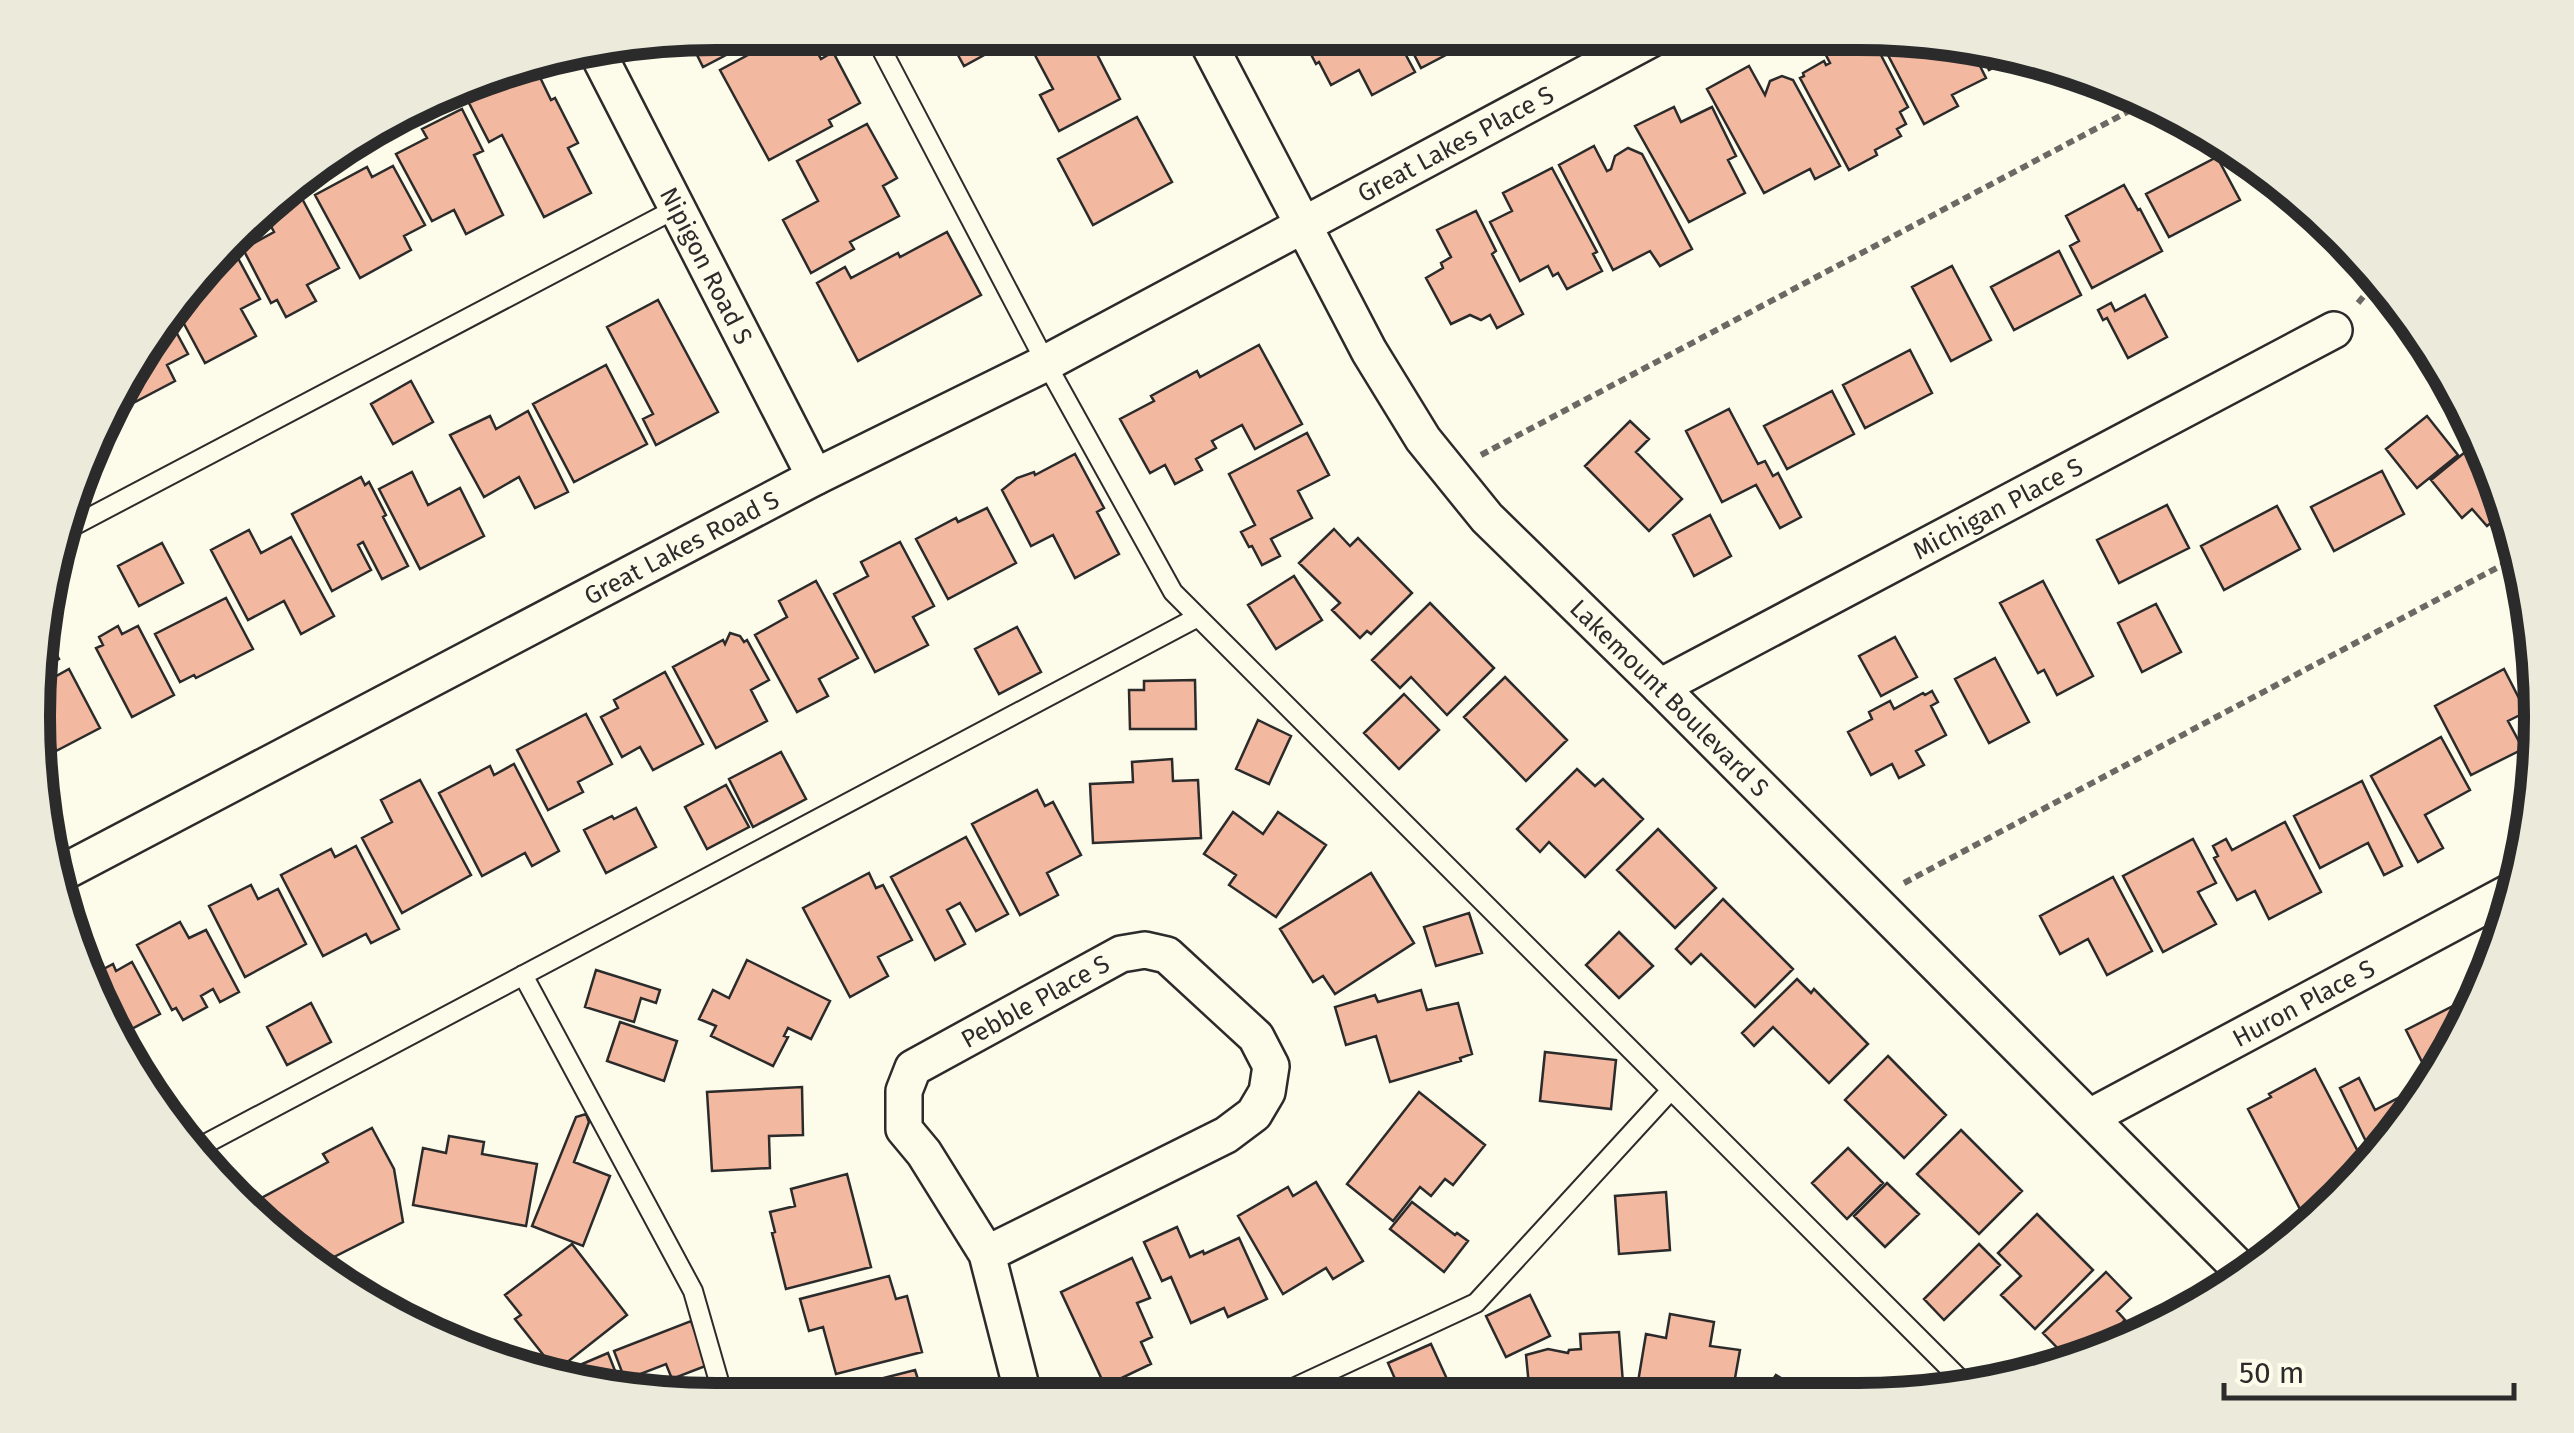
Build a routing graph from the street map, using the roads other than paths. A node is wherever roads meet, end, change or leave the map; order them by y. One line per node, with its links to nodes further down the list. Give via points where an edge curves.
1 (882, 50): 8 (lane)
2 (1213, 50): 6 (street, Lakemount Boulevard S)
3 (1630, 50): 6 (street, Great Lakes Place S)
4 (601, 61): 5 (street, Nipigon Road S)
5 (677, 208): 9 (street, Nipigon Road S); 10 (lane)
6 (1304, 223): 8 (street, Great Lakes Road S); 12 (street, Lakemount Boulevard S, via 1423,439 1487,518)
7 (2334, 330): 12 (street, Michigan Place S)
8 (1046, 363): 9 (street, Great Lakes Road S); 11 (lane, via 1173,592)
9 (815, 477): 13 (street, Great Lakes Road S)
10 (79, 523)
11 (1198, 617): 15 (lane); 16 (lane)
12 (1660, 688): 17 (street, Lakemount Boulevard S)
13 (68, 870)
14 (2498, 898): 17 (street, Huron Place S)
15 (523, 976): 18 (lane); 22 (lane, via 693,1291)
16 (1671, 1090): 21 (lane); 24 (lane, via 1476,1303)
17 (2090, 1117): 20 (street, Lakemount Boulevard S)
18 (205, 1144)
19 (987, 1254): 19 (street, Pebble Place S, via 904,1129 904,1090 913,1068 1121,954 1167,955 1256,1038 1271,1066 1254,1114 1226,1135); 23 (street, Pebble Place S)
20 (2237, 1265)
21 (1956, 1375)
22 (719, 1383)
23 (1020, 1383)
24 (1304, 1383)

